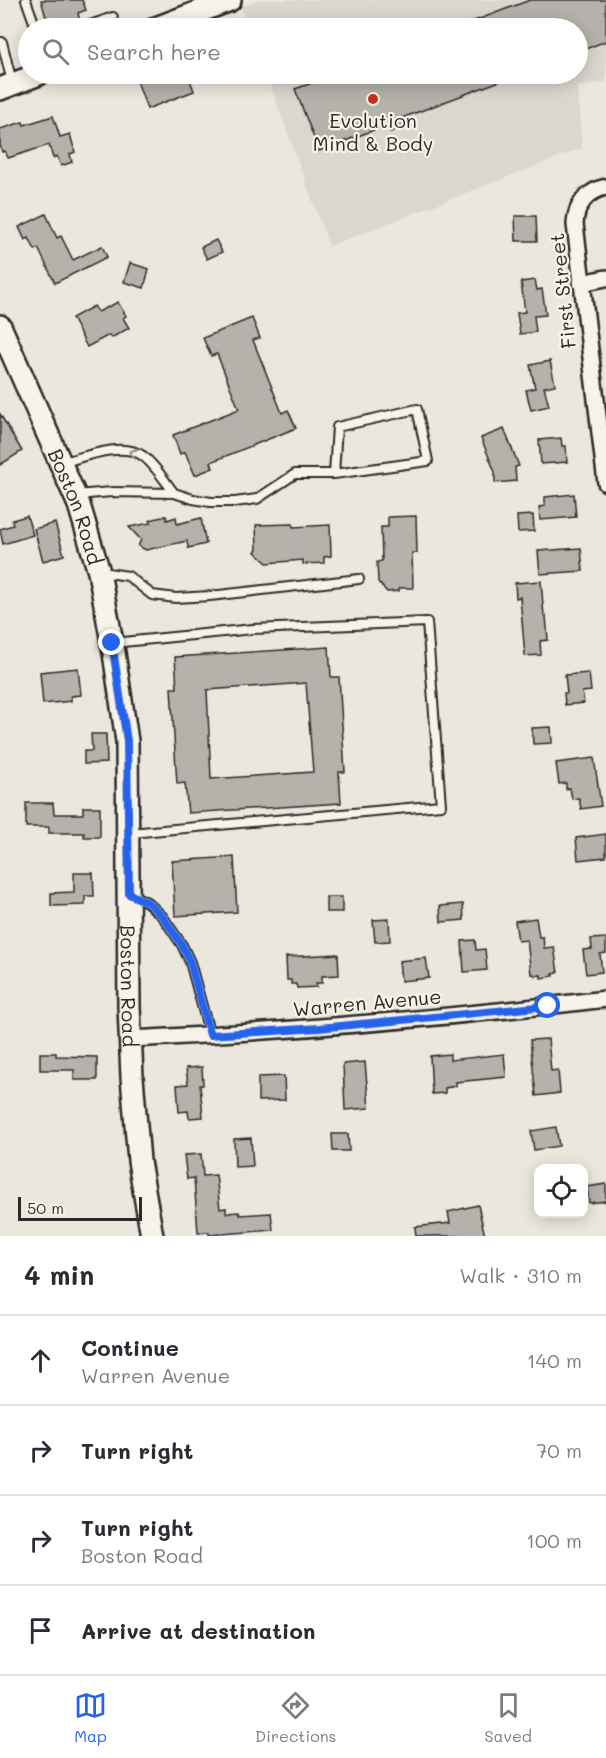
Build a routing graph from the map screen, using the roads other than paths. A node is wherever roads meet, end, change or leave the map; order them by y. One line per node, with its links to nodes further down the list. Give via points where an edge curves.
1 (26, 0): 4 (lane)
2 (230, 0): 6 (main road)
3 (113, 16): 5 (lane)
4 (32, 18)
5 (108, 18)
6 (182, 18)
7 (2, 42): 8 (lane)
8 (6, 86)
9 (606, 187): 11 (street, First Street, via 587,195 577,210)
10 (606, 278): 11 (street)
11 (581, 283): 15 (street, First Street)
12 (0, 326): 13 (main road, Boston Road)
13 (60, 463): 16 (lane, one-way to 13, via 144,457 132,450 101,452); 17 (main road, Boston Road)
14 (334, 474): 14 (lane, via 428,461 417,409 337,427); 16 (lane, via 295,474 257,499 212,502)
15 (606, 483)
16 (174, 493): 17 (lane)
17 (74, 495): 18 (main road, Boston Road)
18 (99, 572): 19 (lane, via 128,576 152,595 176,598); 20 (main road, Boston Road)
19 (359, 579)
20 (112, 643): 21 (main road, Boston Road, via 127,741); 21 (lane, via 253,629 427,622 441,805)
21 (128, 833): 22 (main road, Boston Road)
22 (129, 894): 24 (lane, via 147,902 163,917 182,945); 25 (main road, Boston Road)
23 (606, 999): 24 (street, Warren Avenue)
24 (210, 1035): 25 (street, Warren Avenue)
25 (131, 1039): 26 (main road, Boston Road, via 139,1161)
26 (152, 1236)

